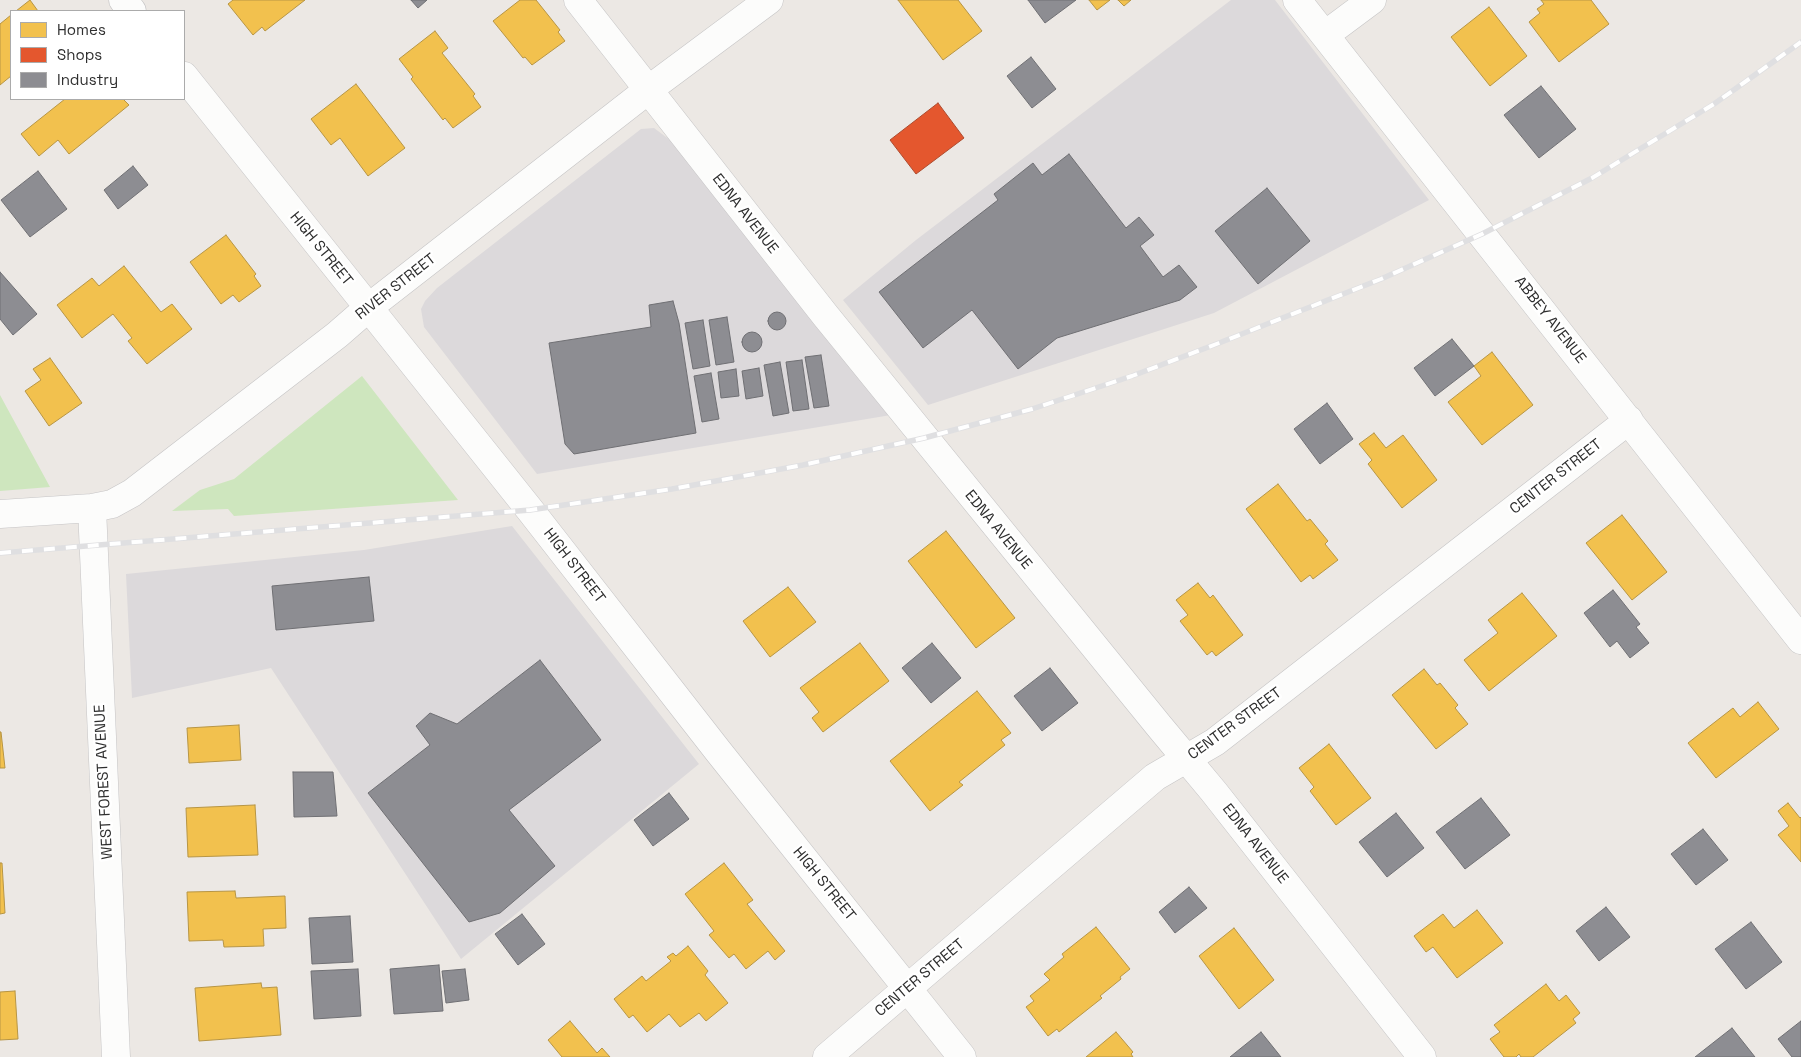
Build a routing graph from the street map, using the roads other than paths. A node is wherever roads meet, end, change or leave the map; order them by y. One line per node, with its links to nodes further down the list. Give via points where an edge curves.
1 (578, 0): 7 (street, EDNA AVENUE)
2 (769, 0): 7 (street, RIVER STREET)
3 (1297, 0): 5 (street, ABBEY AVENUE)
4 (1372, 0): 5 (street)
5 (1325, 35): 9 (street, ABBEY AVENUE)
6 (185, 77): 8 (street, HIGH STREET)
7 (648, 90): 8 (street, RIVER STREET); 13 (street, EDNA AVENUE, via 825,315)
8 (368, 308): 10 (street, RIVER STREET, via 132,493 112,504); 14 (street, HIGH STREET)
9 (1628, 420): 12 (street, ABBEY AVENUE); 13 (street, CENTER STREET, via 1215,742)
10 (92, 508): 11 (street, RIVER STREET); 15 (street, WEST FOREST AVENUE)
11 (0, 514)
12 (1801, 640)
13 (1187, 760): 14 (street, CENTER STREET, via 1155,777); 18 (street, EDNA AVENUE)
14 (908, 988): 16 (street, CENTER STREET); 17 (street, HIGH STREET)
15 (116, 1057)
16 (827, 1057)
17 (962, 1057)
18 (1422, 1057)

